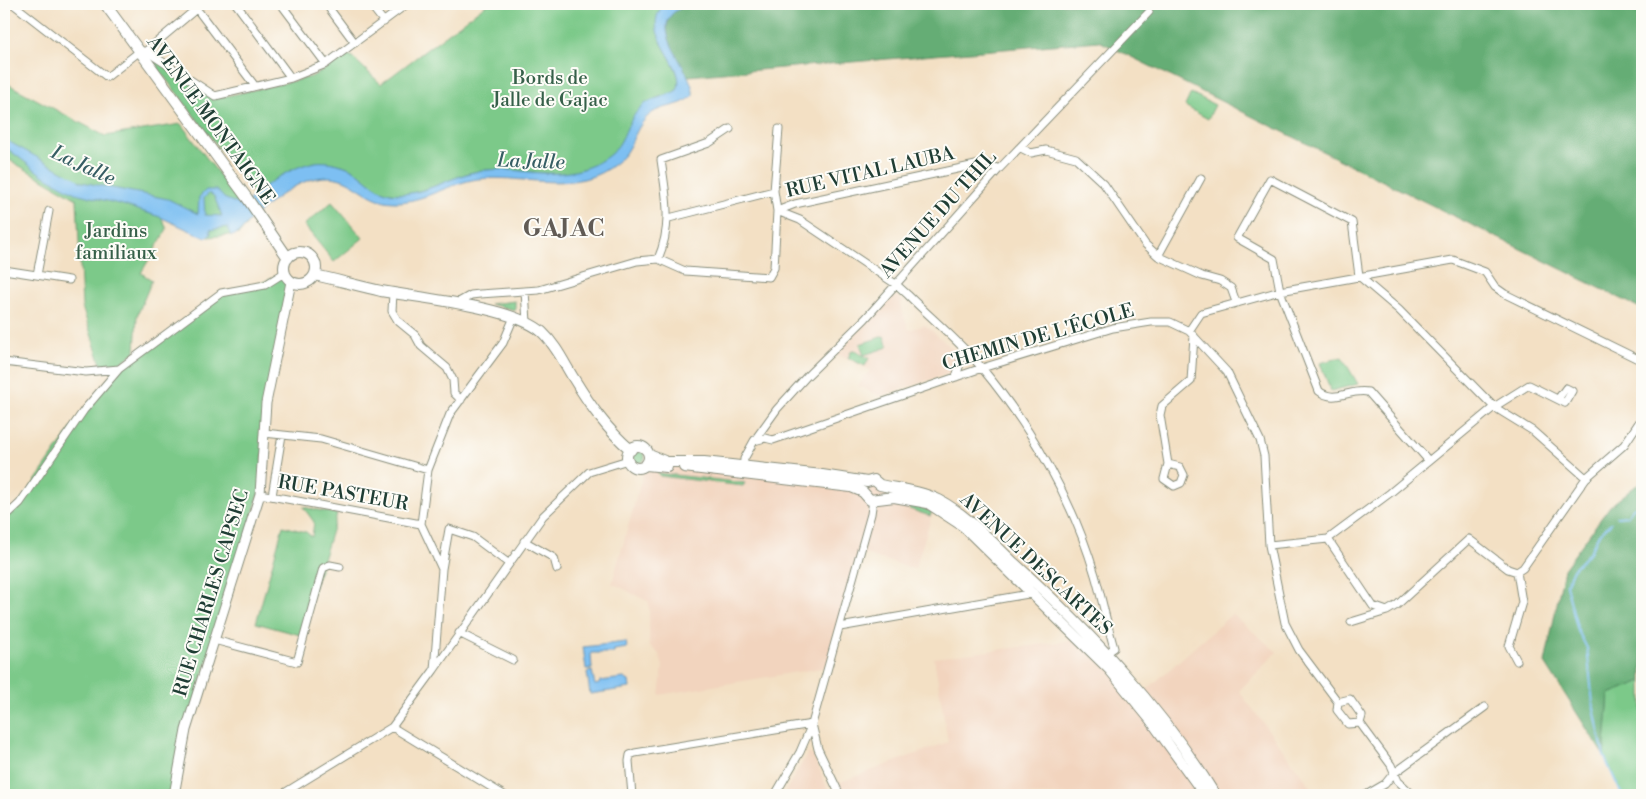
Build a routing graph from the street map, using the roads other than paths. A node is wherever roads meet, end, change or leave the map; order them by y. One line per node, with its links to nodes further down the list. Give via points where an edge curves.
1 (13, 4): 12 (street, via 107,78)
2 (105, 4): 12 (main road, AVENUE MONTAIGNE)
3 (236, 4): 14 (street)
4 (281, 4): 13 (street)
5 (326, 4): 11 (street)
6 (370, 4): 10 (street)
7 (407, 4): 10 (street)
8 (197, 5): 12 (street); 15 (street)
9 (1149, 12): 18 (street, AVENUE DU THIL)
10 (384, 22): 11 (street)
11 (355, 43): 13 (street)
12 (143, 51): 15 (street, via 215,96); 26 (main road, AVENUE MONTAIGNE)
13 (326, 64): 14 (street)
14 (291, 78): 15 (street)
15 (255, 86)
16 (730, 129): 24 (street, via 709,143 661,160)
17 (779, 129): 21 (street)
18 (1021, 148): 19 (street, AVENUE DU THIL); 25 (street, via 1031,153 1046,150 1076,158 1104,184 1145,244)
19 (999, 169): 23 (street, RUE VITAL LAUBA, via 985,163 795,204); 35 (street, AVENUE DU THIL)
20 (1201, 178): 25 (street)
21 (774, 191): 23 (street); 24 (street)
22 (49, 211): 30 (street)
23 (777, 211): 27 (street, via 774,268 769,277 685,271); 35 (street, via 800,220)
24 (669, 218): 27 (street)
25 (1158, 256): 39 (street, via 1220,281 1231,288)
26 (288, 258): 29 (main road); 31 (main road, via 298,253 308,255 315,264)
27 (658, 259): 36 (street, via 637,261)
28 (4, 270): 30 (street)
29 (284, 273): 34 (main road); 48 (street, via 265,284 220,293)
30 (37, 275): 33 (street)
31 (314, 275): 34 (main road, via 304,284); 38 (main road)
32 (1359, 276): 37 (street); 37 (street, via 1352,222 1270,179 1238,238 1274,259); 45 (street, via 1453,260 1485,272 1495,287 1505,294); 52 (street, via 1399,310)
33 (69, 280)
34 (291, 282): 54 (street, RUE CHARLES CAPSEC, via 266,403)
35 (896, 285): 44 (street); 56 (street, AVENUE DU THIL, via 807,376)
36 (526, 291): 40 (street, via 471,295); 42 (street)
37 (1280, 291): 39 (street); 59 (street, via 1318,391 1325,396 1336,397 1358,390 1368,392)
38 (393, 292): 40 (main road); 51 (street, via 392,311 398,321 447,368 454,380 454,393)
39 (1236, 302): 43 (street, via 1201,313)
40 (457, 303): 41 (main road)
41 (514, 317): 42 (main road); 51 (street, via 503,343)
42 (527, 322): 57 (main road, via 554,345 591,405)
43 (1192, 334): 47 (street, CHEMIN DE L'ÉCOLE, via 1170,322 1113,328); 60 (street, via 1191,381 1162,406 1160,415); 73 (street, via 1227,372 1260,440 1264,456)
44 (964, 350): 47 (street); 49 (street)
45 (1642, 361)
46 (4, 362): 48 (street, via 86,372)
47 (982, 368): 49 (street, CHEMIN DE L'ÉCOLE); 85 (street, via 1030,435 1076,524 1094,574 1114,648)
48 (119, 369): 69 (street, via 84,410 20,503)
49 (956, 377): 56 (street, CHEMIN DE L'ÉCOLE, via 774,440)
50 (1558, 399): 52 (street, via 1529,385)
51 (461, 400): 61 (street, via 450,414)
52 (1494, 407): 59 (street); 63 (street, via 1533,431)
53 (1642, 418): 63 (street, via 1624,445)
54 (264, 433): 55 (street); 66 (street, RUE CHARLES CAPSEC)
55 (282, 435): 61 (street, via 321,439); 67 (street)
56 (754, 441): 62 (street, via 744,459)
57 (630, 455): 58 (main road, via 636,467); 58 (main road, via 637,446 642,447); 72 (street, via 589,472 543,516)
58 (647, 460): 62 (main road, AVENUE DESCARTES)
59 (1428, 460): 71 (street)
60 (1168, 464)
61 (428, 470): 70 (street)
62 (743, 470): 65 (main road, AVENUE DESCARTES)
63 (1586, 478): 78 (street)
64 (880, 484): 65 (main road, AVENUE DESCARTES, via 874,480); 68 (main road, via 882,490); 85 (main road, AVENUE DESCARTES, via 937,499 958,512)
65 (865, 487): 68 (main road, via 866,498)
66 (260, 494): 67 (street, RUE PASTEUR); 84 (street, RUE CHARLES CAPSEC)
67 (272, 496): 70 (street, RUE PASTEUR)
68 (876, 499): 79 (main road, AVENUE DESCARTES, via 907,497 928,503 947,514); 82 (street)
69 (4, 518)
70 (421, 524): 76 (street)
71 (1328, 539): 73 (street); 80 (street, via 1373,606)
72 (524, 541): 74 (street); 77 (street, via 554,558)
73 (1269, 545): 89 (street, via 1285,623 1299,650)
74 (508, 563): 76 (street, via 473,537 450,528); 83 (street)
75 (340, 567): 84 (street, via 330,565 323,568 296,662)
76 (442, 569): 88 (street)
77 (557, 569)
78 (1517, 572): 80 (street, via 1508,569 1469,539); 87 (street, via 1522,602 1509,646)
79 (1034, 593): 82 (street); 101 (main road, AVENUE DESCARTES, via 1110,670)
80 (1387, 611): 81 (street)
81 (1351, 622)
82 (840, 627): 92 (street)
83 (459, 633): 86 (street); 88 (street)
84 (214, 640): 95 (street, RUE CHARLES CAPSEC, via 186,730)
85 (1107, 653): 102 (main road, AVENUE DESCARTES, via 1173,734)
86 (512, 660)
87 (1517, 661)
88 (434, 670): 93 (street)
89 (1338, 702): 91 (street, via 1338,710 1348,724); 91 (street, via 1350,699 1362,716)
90 (1485, 707): 94 (street)
91 (1360, 723): 94 (street, via 1391,764)
92 (812, 724): 98 (street, via 635,753 630,755 629,761); 99 (street); 100 (street, via 818,749)
93 (392, 727): 96 (street); 97 (street)
94 (1393, 774): 103 (street, via 1385,784); 104 (street)
95 (174, 795)
96 (281, 795)
97 (504, 795)
98 (632, 795)
99 (775, 795)
100 (840, 795)
101 (1205, 795)
102 (1215, 795)
103 (1366, 795)
104 (1413, 795)

